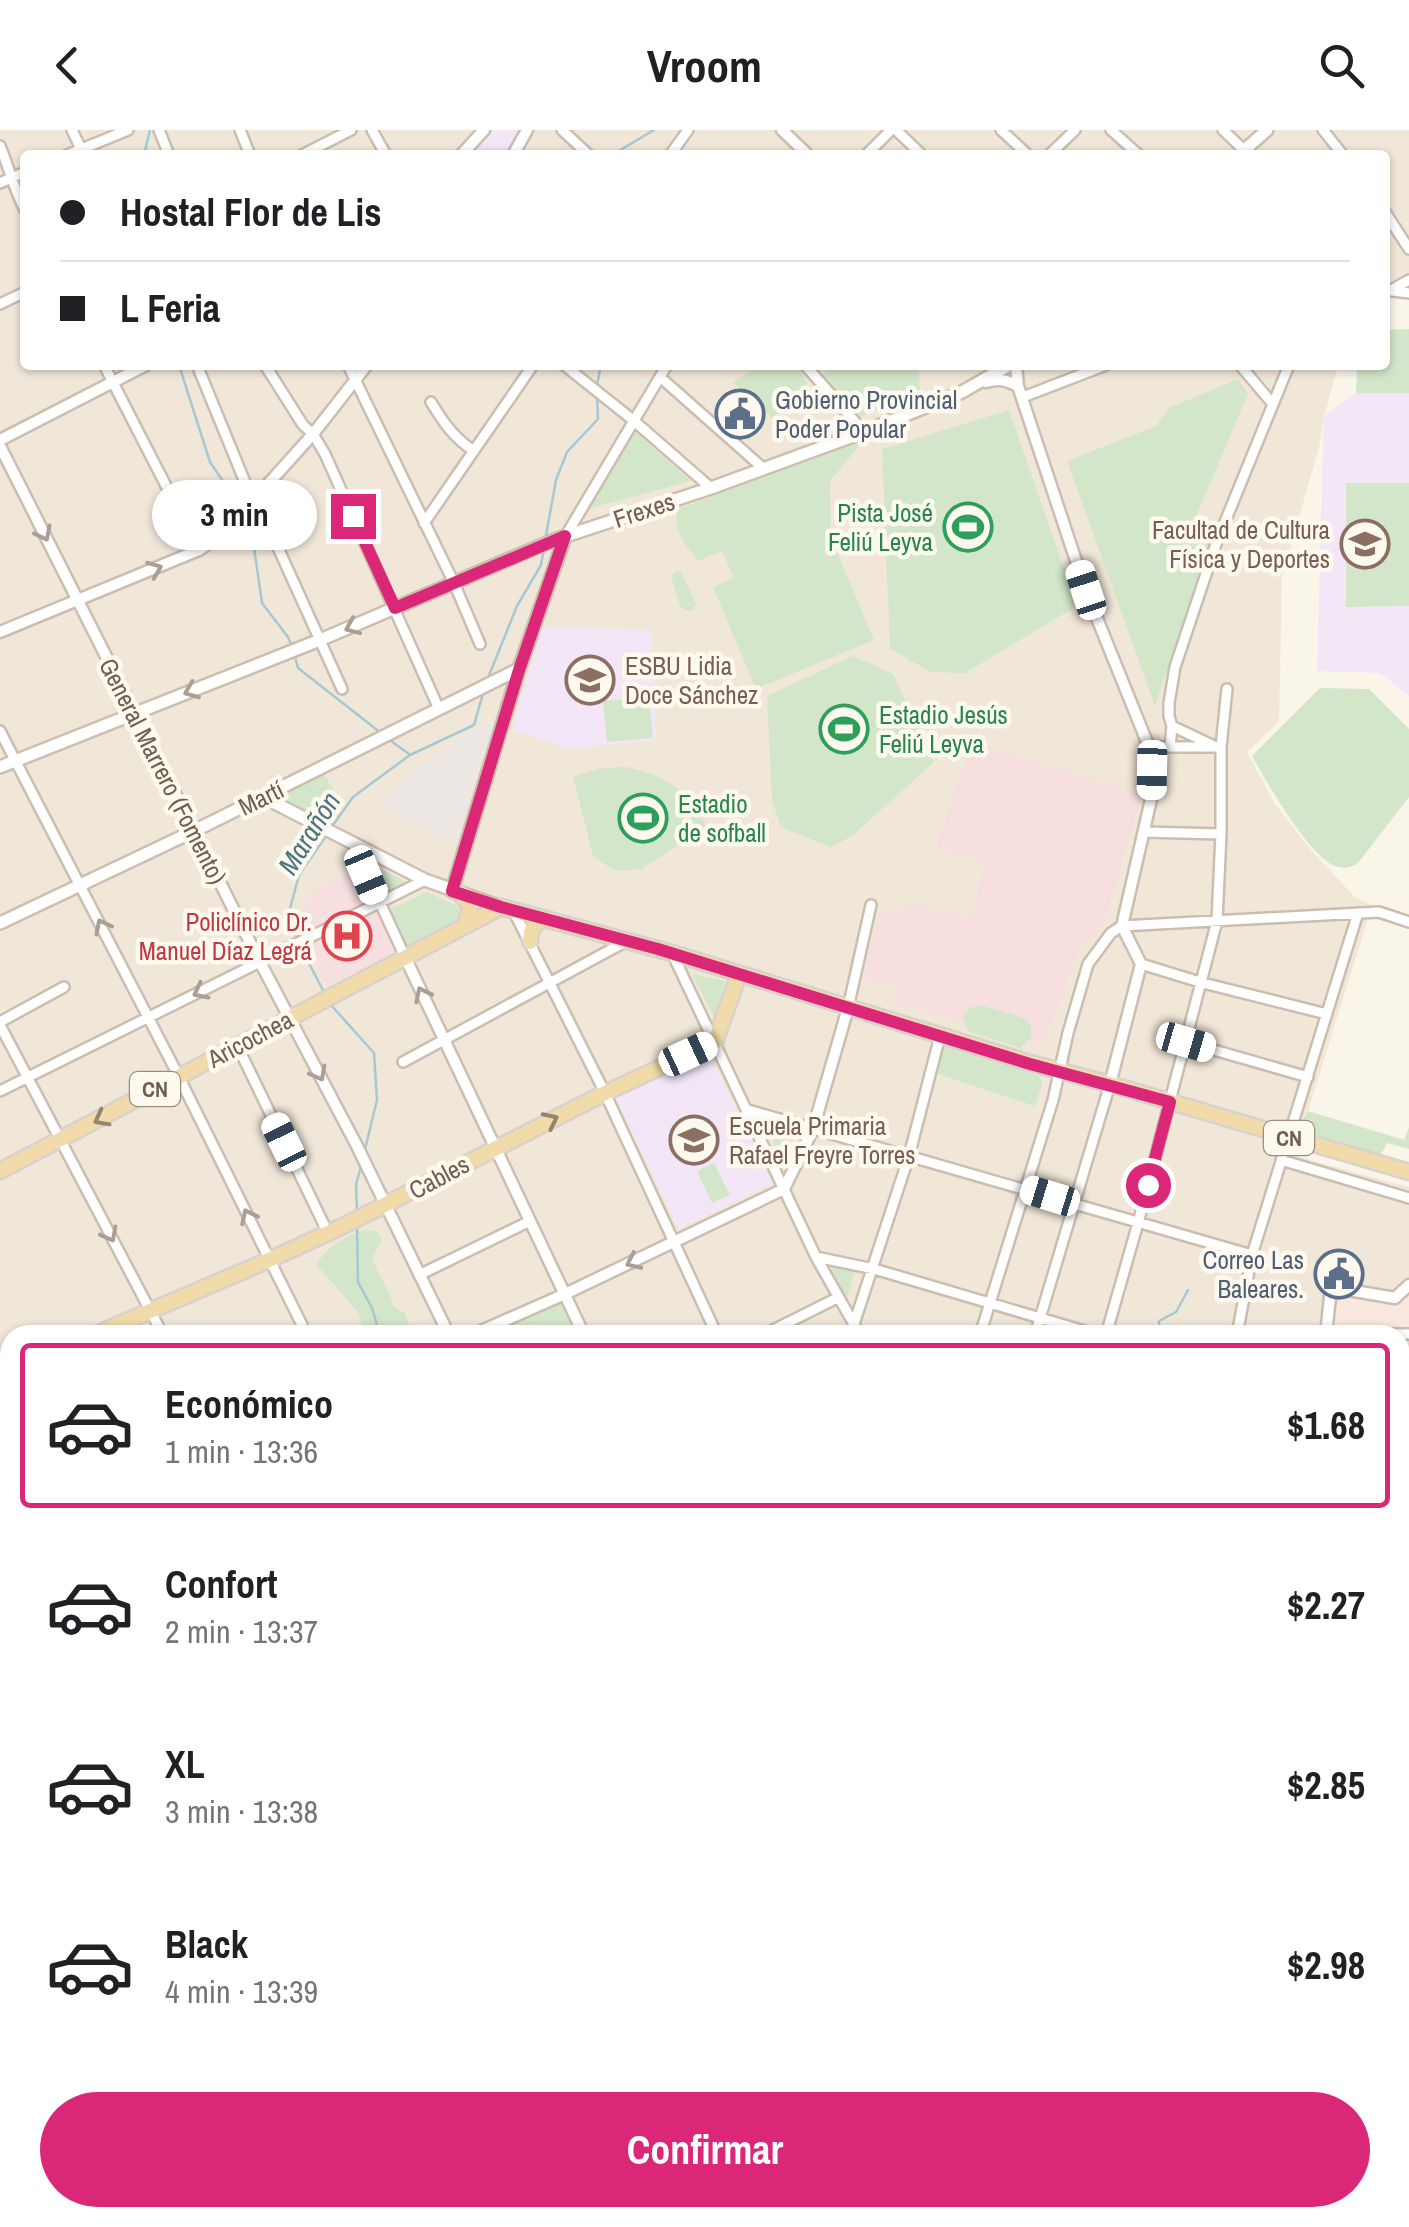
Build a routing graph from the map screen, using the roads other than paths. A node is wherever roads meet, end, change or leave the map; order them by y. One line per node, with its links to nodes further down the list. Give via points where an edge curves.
1 (72, 130): 15 (street)
2 (128, 130): 15 (street)
3 (351, 130): 16 (street)
4 (484, 130): 17 (street)
5 (562, 130): 18 (street)
6 (782, 130): 19 (street)
7 (893, 130): 20 (street); 21 (street)
8 (1000, 130): 22 (street)
9 (1075, 130): 23 (street)
10 (1112, 130): 24 (street)
11 (1223, 130): 25 (street)
12 (1266, 130): 26 (main road)
13 (1324, 130): 27 (street)
14 (0, 146): 29 (street)
15 (81, 149)
16 (312, 150)
17 (466, 150)
18 (584, 150)
19 (801, 150)
20 (871, 150)
21 (916, 150)
22 (1022, 150)
23 (1055, 150)
24 (1134, 150)
25 (1241, 150)
26 (1247, 150)
27 (1339, 150)
28 (20, 174): 29 (street)
29 (13, 177): 30 (street); 31 (street)
30 (0, 183)
31 (20, 200)
32 (1390, 220): 33 (street)
33 (1409, 249)
34 (106, 370): 51 (street)
35 (136, 370): 51 (street)
36 (199, 370): 63 (street)
37 (267, 370): 58 (street)
38 (350, 370): 50 (street)
39 (362, 370): 50 (street)
40 (530, 370): 60 (street)
41 (570, 370): 56 (street)
42 (665, 370): 49 (street)
43 (814, 370): 57 (street)
44 (1003, 370): 52 (main road, Frexes)
45 (1014, 370): 53 (street)
46 (1090, 370): 53 (street)
47 (1244, 370): 55 (street)
48 (1286, 370): 55 (street)
49 (660, 377): 56 (street); 61 (street)
50 (355, 380): 58 (street); 64 (street)
51 (112, 382): 59 (street); 66 (street)
52 (975, 386): 53 (street, via 996,378); 57 (main road, Frexes)
53 (1021, 391): 83 (street, via 1086,590)
54 (431, 402): 60 (street, via 445,426)
55 (1272, 404): 80 (street, via 1175,667)
56 (633, 420): 62 (street); 65 (street)
57 (864, 432): 61 (main road, Frexes)
58 (312, 434): 63 (street); 69 (street)
59 (0, 443): 68 (street, General Marrero (Fomento), one-way to 68)
60 (474, 451): 64 (street)
61 (764, 469): 62 (main road, Frexes)
62 (711, 488): 65 (main road, Frexes)
63 (252, 503): 66 (street); 71 (street)
64 (424, 523): 67 (street)
65 (559, 538): 67 (main road, Frexes); 73 (main road)
66 (199, 550): 68 (street, one-way to 66)
67 (454, 583): 69 (main road, Frexes); 72 (street)
68 (77, 600): 70 (street); 79 (street, General Marrero (Fomento))
69 (395, 608): 71 (main road, Frexes, one-way to 71); 78 (street)
70 (0, 632)
71 (320, 640): 75 (street); 79 (main road, Frexes, one-way to 79)
72 (480, 644)
73 (519, 670): 74 (main road, Martí); 77 (main road)
74 (498, 680): 77 (main road); 78 (main road, Martí)
75 (342, 689)
76 (1227, 690): 82 (street)
77 (510, 698): 94 (main road)
78 (439, 709): 87 (main road, Martí)
79 (133, 714): 85 (main road, Frexes); 88 (street, General Marrero (Fomento))
80 (1172, 726): 82 (street); 84 (street)
81 (0, 731): 85 (street)
82 (1218, 746): 84 (street); 90 (street)
83 (1149, 747): 84 (street); 89 (street, via 1152,796)
84 (1170, 747)
85 (15, 761): 86 (main road, Frexes); 93 (street)
86 (0, 767)
87 (263, 798): 88 (main road, Martí); 91 (main road, CN)
88 (194, 831): 93 (main road, Martí); 109 (street, General Marrero (Fomento))
89 (1143, 832): 90 (street); 104 (street)
90 (1222, 834): 100 (street)
91 (354, 846): 92 (main road, CN); 95 (street)
92 (425, 880): 94 (main road, CN); 95 (street)
93 (80, 885): 102 (main road, Martí); 117 (street, one-way to 93)
94 (456, 893): 97 (main road, CN); 103 (main road, via 471,906)
95 (379, 904): 108 (street); 109 (street)
96 (870, 905): 115 (street)
97 (507, 908): 99 (main road, CN); 103 (main road, Aricochea / CN); 106 (street)
98 (1358, 913): 100 (street); 101 (street); 116 (street)
99 (547, 919): 105 (main road, CN); 106 (main road, via 534,925)
100 (1217, 921): 104 (street); 113 (street)
101 (1409, 922)
102 (0, 923)
103 (465, 926): 108 (main road, Aricochea / CN)
104 (1122, 926): 110 (street); 126 (street, via 1088,964)
105 (628, 940): 107 (main road, CN); 112 (street)
106 (530, 942): 112 (street)
107 (672, 953): 111 (main road, CN); 122 (street)
108 (404, 958): 118 (main road, Aricochea / CN); 121 (street, one-way to 108)
109 (260, 962): 117 (street, one-way to 117); 118 (street, General Marrero (Fomento))
110 (1141, 964): 113 (street); 130 (street)
111 (738, 974): 115 (main road, CN); 122 (main road)
112 (550, 983): 121 (street); 132 (street)
113 (1203, 983): 116 (street); 123 (street)
114 (64, 986): 119 (street)
115 (848, 1008): 120 (main road, CN); 135 (street)
116 (1326, 1014): 129 (street)
117 (148, 1018): 127 (street); 128 (street)
118 (290, 1018): 124 (main road, Aricochea / CN); 147 (street, General Marrero (Fomento), one-way to 147)
119 (0, 1024): 127 (street)
120 (940, 1036): 126 (main road, CN); 139 (street)
121 (445, 1039): 125 (street); 138 (street)
122 (715, 1042): 132 (main road, Cables); 134 (street)
123 (1186, 1042): 129 (street); 133 (street)
124 (237, 1045): 128 (main road, Aricochea / CN); 150 (street)
125 (403, 1062)
126 (1060, 1071): 130 (main road, CN); 143 (street)
127 (26, 1077): 131 (street); 137 (street)
128 (179, 1077): 137 (main road, Aricochea / CN, one-way to 137); 154 (street, one-way to 128)
129 (1308, 1077): 136 (street)
130 (1110, 1084): 133 (main road, CN); 146 (street)
131 (0, 1091)
132 (605, 1093): 138 (main road, Cables, one-way to 132); 151 (street)
133 (1170, 1102): 136 (main road, CN); 149 (street)
134 (748, 1110): 135 (street); 144 (street)
135 (813, 1129): 139 (street); 144 (street)
136 (1288, 1137): 140 (street); 142 (main road, CN)
137 (60, 1140): 141 (main road, Aricochea / CN); 161 (street, one-way to 161)
138 (495, 1148): 147 (main road, Cables); 148 (street)
139 (909, 1156): 143 (street); 155 (street)
140 (1281, 1160): 145 (street); 153 (street)
141 (0, 1170)
142 (1409, 1172)
143 (1026, 1188): 146 (street); 160 (street)
144 (784, 1189): 151 (street); 152 (street)
145 (1409, 1198)
146 (1074, 1203): 149 (street); 162 (street)
147 (385, 1205): 150 (main road, Cables); 156 (street)
148 (530, 1221): 156 (street); 158 (street)
149 (1138, 1223): 153 (street); 175 (street)
150 (328, 1233): 154 (main road, Cables)
151 (674, 1242): 158 (street, one-way to 158); 170 (street)
152 (816, 1256): 155 (street); 159 (street)
153 (1252, 1256): 176 (street)
154 (269, 1260): 161 (main road, Cables); 166 (street)
155 (874, 1269): 160 (street); 163 (street)
156 (419, 1275): 167 (street)
157 (1409, 1285): 177 (street, via 1395,1298 1331,1287)
158 (565, 1294): 168 (street); 169 (street)
159 (837, 1298): 163 (street); 171 (street)
160 (991, 1304): 162 (street); 172 (street)
161 (150, 1312): 164 (main road, Cables); 165 (street)
162 (1042, 1317): 173 (street); 174 (street)
163 (854, 1324)
164 (118, 1325)
165 (157, 1325)
166 (302, 1325)
167 (444, 1325)
168 (495, 1325)
169 (579, 1325)
170 (713, 1325)
171 (783, 1325)
172 (984, 1325)
173 (1039, 1325)
174 (1067, 1325)
175 (1109, 1325)
176 (1239, 1325)
177 (1327, 1325)

